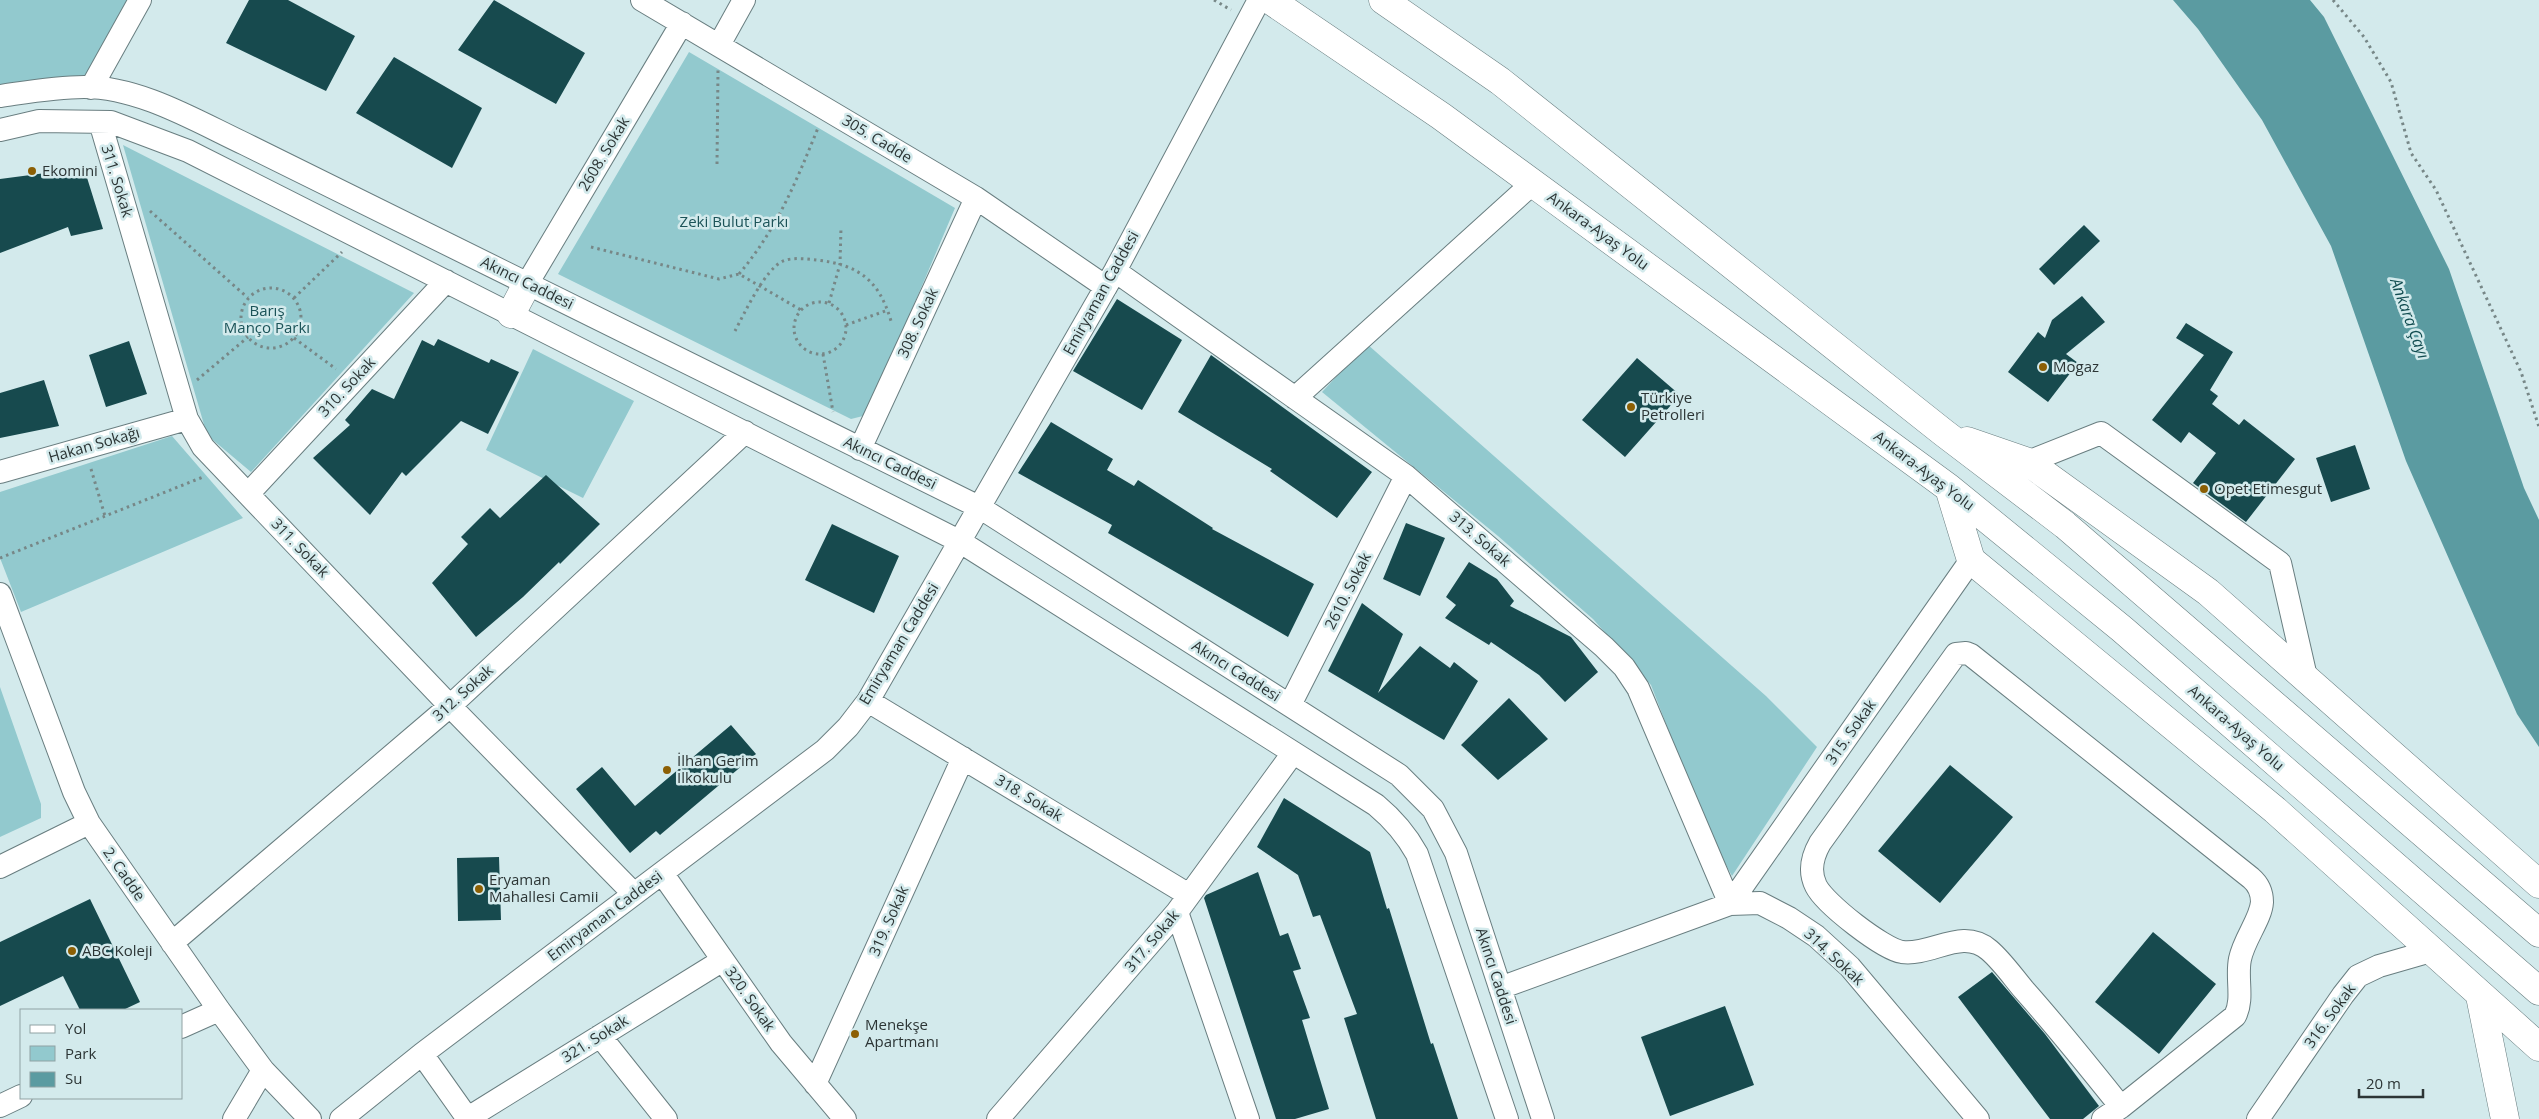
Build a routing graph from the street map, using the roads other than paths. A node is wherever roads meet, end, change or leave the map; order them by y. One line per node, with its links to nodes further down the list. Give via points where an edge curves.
1 (140, 0): 9 (street)
2 (642, 0): 7 (street, 305. Cadde)
3 (744, 0): 8 (street)
4 (1259, 0): 15 (street, Emiryaman Caddesi)
5 (1270, 0): 13 (main road, Ankara-Ayaş Yolu)
6 (1390, 4): 22 (main road, via 1500,81)
7 (682, 23): 8 (street, 305. Cadde); 17 (street, 2608. Sokak)
8 (719, 45): 14 (street, 305. Cadde)
9 (91, 88): 10 (street, Akıncı Caddesi, via 46,89); 17 (street, Akıncı Caddesi, via 152,102 198,121)
10 (0, 96)
11 (100, 122): 12 (street, via 39,121); 16 (street, via 111,122 188,151); 20 (street, 311. Sokak)
12 (0, 130)
13 (1533, 183): 19 (street); 27 (main road, Ankara-Ayaş Yolu)
14 (976, 198): 15 (street, 305. Cadde); 23 (street, 308. Sokak)
15 (1110, 279): 19 (street, 313. Sokak); 29 (street, Emiryaman Caddesi)
16 (446, 280): 18 (street); 28 (street, 310. Sokak)
17 (527, 284): 18 (main road); 23 (street, Akıncı Caddesi)
18 (511, 314): 21 (street)
19 (1295, 398): 26 (street, 313. Sokak)
20 (187, 419): 25 (street, Hakan Sokağı); 28 (street, 311. Sokak, via 203,447)
21 (745, 432): 30 (street); 35 (street, 312. Sokak)
22 (1944, 433): 24 (main road); 46 (main road, via 2065,525)
23 (860, 448): 29 (street, Akıncı Caddesi)
24 (2028, 462): 33 (main road, via 2208,592); 33 (street, via 2101,433 2280,563)
25 (0, 472)
26 (1406, 476): 36 (street, 2610. Sokak); 45 (street, 313. Sokak, via 1624,667 1638,688)
27 (1948, 488): 31 (main road); 51 (main road, Ankara-Ayaş Yolu, via 2122,629)
28 (248, 494): 35 (street, 311. Sokak)
29 (979, 507): 30 (street, Emiryaman Caddesi); 36 (street, Akıncı Caddesi)
30 (959, 541): 34 (street, Emiryaman Caddesi); 37 (street)
31 (1971, 560): 45 (street, 315. Sokak); 48 (main road, via 2276,810)
32 (0, 594): 39 (street, 2. Cadde)
33 (2306, 677): 42 (main road)
34 (868, 700): 38 (street, 318. Sokak); 41 (street, Emiryaman Caddesi, via 825,750)
35 (450, 706): 43 (street, 311. Sokak); 47 (street, 312. Sokak)
36 (1290, 706): 50 (street, Akıncı Caddesi, via 1400,775 1433,809 1456,853)
37 (1293, 753): 44 (street, 317. Sokak); 71 (street, via 1376,805 1394,820 1406,836 1424,873)
38 (963, 758): 44 (street, 318. Sokak); 59 (street, 319. Sokak)
39 (89, 824): 40 (street); 47 (street, 2. Cadde)
40 (0, 867)
41 (662, 873): 43 (street, Emiryaman Caddesi); 49 (street, 320. Sokak)
42 (2539, 884)
43 (634, 894): 57 (street, Emiryaman Caddesi)
44 (1183, 904): 63 (street); 70 (street, 317. Sokak)
45 (1730, 904): 50 (street, 314. Sokak); 73 (street, 314. Sokak, via 1760,903 1816,936 1850,967)
46 (2539, 933)
47 (172, 943): 53 (street, 2. Cadde)
48 (2431, 951): 52 (main road); 74 (street, 316. Sokak, via 2379,966 2358,976)
49 (722, 960): 55 (street, 321. Sokak); 59 (street, 320. Sokak, via 781,1043)
50 (1500, 988): 72 (street, Akıncı Caddesi)
51 (2539, 991)
52 (2480, 996): 56 (main road); 75 (main road)
53 (219, 1010): 54 (street); 58 (street, 2. Cadde)
54 (182, 1027)
55 (600, 1036): 67 (street, 321. Sokak); 68 (street)
56 (2539, 1046)
57 (422, 1054): 66 (street, Emiryaman Caddesi); 67 (street)
58 (263, 1070): 64 (street); 65 (street, 2. Cadde)
59 (815, 1084): 69 (street, 320. Sokak)
60 (20, 1096): 61 (street)
61 (0, 1106)
62 (2112, 1113): 62 (street, via 2055,1024 1989,950 1963,940 1916,952 1893,950 1875,940 1828,901 1813,879 1813,860 1820,843 1956,654 1971,655 2251,878 2261,892 2261,910 2243,945 2240,1002 2235,1016)
63 (1247, 1118)
64 (234, 1119)
65 (310, 1119)
66 (341, 1119)
67 (468, 1119)
68 (666, 1119)
69 (845, 1119)
70 (998, 1119)
71 (1507, 1119)
72 (1543, 1119)
73 (1978, 1119)
74 (2258, 1119)
75 (2505, 1119)

